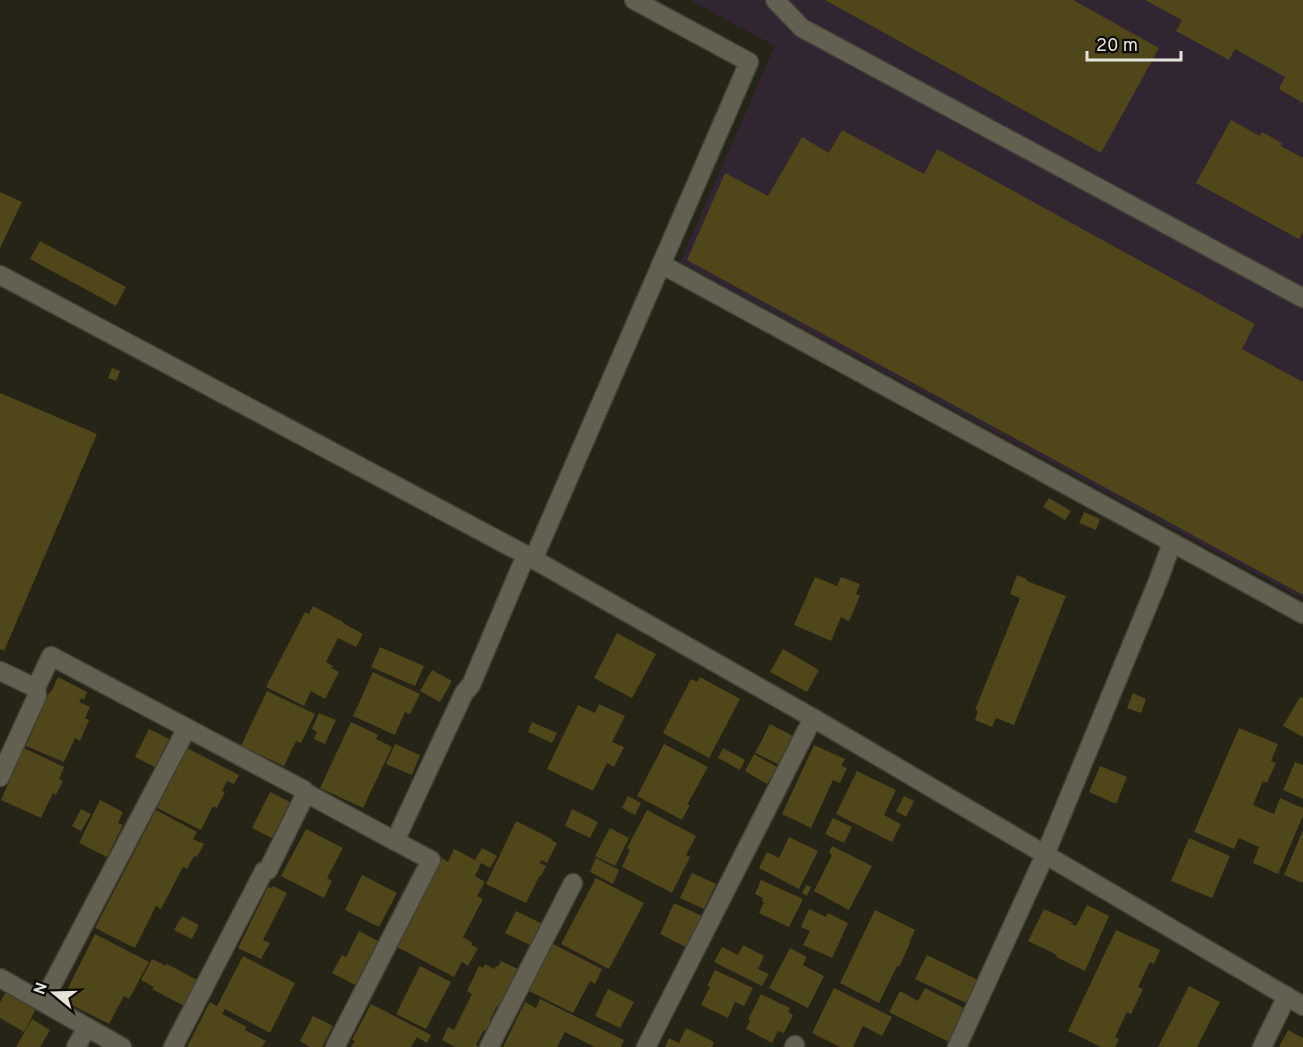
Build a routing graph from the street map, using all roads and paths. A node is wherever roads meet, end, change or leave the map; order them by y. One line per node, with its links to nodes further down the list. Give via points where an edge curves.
1 (634, 0): 3 (street, via 749,62)
2 (775, 0): 5 (street, via 802,28)
3 (661, 264): 6 (street); 7 (street)
4 (0, 275): 7 (street)
5 (1303, 298)
6 (1172, 543): 8 (street); 16 (street)
7 (529, 557): 11 (street); 15 (street)
8 (1303, 614)
9 (0, 671): 10 (street)
10 (36, 688): 12 (street, via 51,656); 13 (street, via 37,696)
11 (813, 718): 16 (street); 28 (street)
12 (187, 728): 14 (street); 20 (street)
13 (0, 777)
14 (306, 794): 15 (street); 25 (street)
15 (395, 841): 26 (street, via 431,860)
16 (1045, 855): 19 (street); 29 (street)
17 (573, 883): 27 (street)
18 (0, 978): 20 (street)
19 (1287, 996): 21 (street); 30 (street)
20 (43, 1002): 22 (street)
21 (1303, 1006)
22 (87, 1027): 23 (street); 24 (street)
23 (76, 1047)
24 (122, 1047)
25 (173, 1047)
26 (335, 1047)
27 (489, 1047)
28 (646, 1047)
29 (957, 1047)
30 (1262, 1047)

